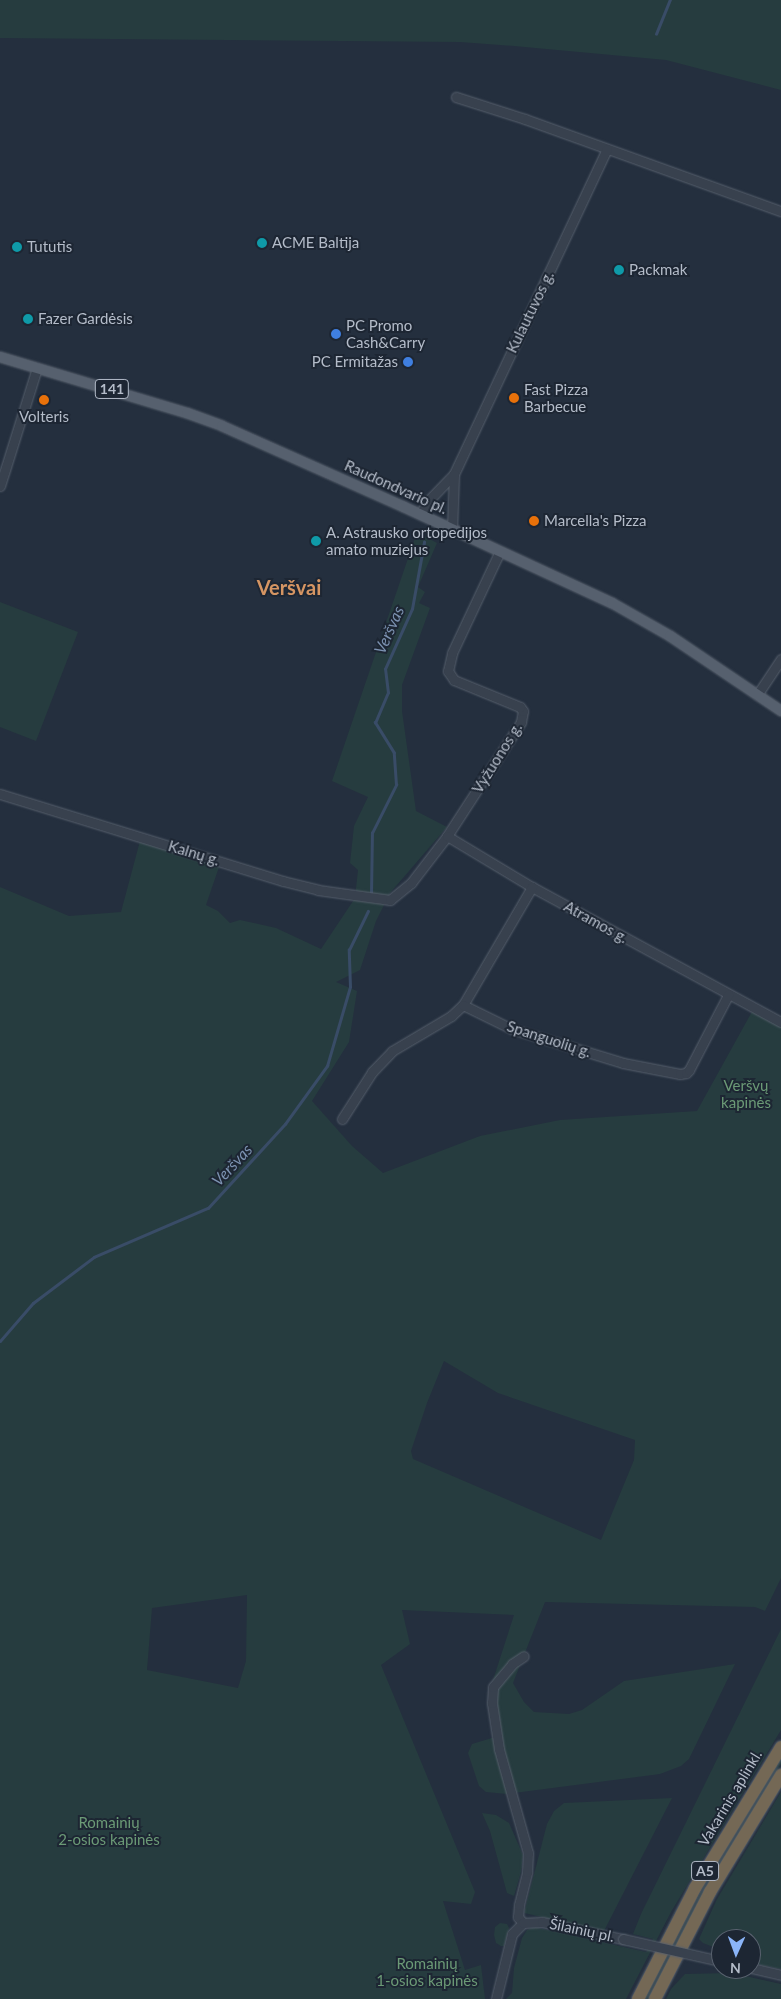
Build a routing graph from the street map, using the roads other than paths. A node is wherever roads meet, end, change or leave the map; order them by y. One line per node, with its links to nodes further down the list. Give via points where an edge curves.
1 (456, 97): 2 (street, via 525,118)
2 (607, 149): 3 (street); 6 (street, Kulautuvos g.)
3 (781, 211)
4 (0, 357): 5 (main road, Raudondvario pl. / 141)
5 (37, 368): 7 (street); 8 (main road, Raudondvario pl. / 141, via 164,405 222,426)
6 (454, 474): 8 (street, Kulautuvos g.); 9 (street, Kulautuvos g.)
7 (0, 486)
8 (420, 514): 9 (main road, Raudondvario pl. / 141)
9 (452, 529): 10 (main road, Raudondvario pl. / 141)
10 (500, 551): 12 (main road, Raudondvario pl. / 141, via 654,626); 15 (street, Vyžuonos g., via 452,653 448,672 454,680 520,707 523,716)
11 (781, 659): 12 (street)
12 (757, 695): 13 (main road, Raudondvario pl. / 141)
13 (781, 711)
14 (0, 794): 15 (street, Kalnų g., via 283,881 318,890 390,900 410,883)
15 (447, 836): 16 (street, Atramos g.)
16 (532, 886): 17 (street, Atramos g.); 18 (street)
17 (728, 995): 18 (street, Spanguolių g., via 689,1070 680,1074 623,1062 512,1029); 19 (street, Atramos g.)
18 (463, 1005): 20 (street, via 444,1021 392,1051 372,1072)
19 (781, 1022)
20 (342, 1119)
21 (524, 1656): 24 (street, via 512,1664 493,1687 492,1704 507,1780 528,1853 518,1917)
22 (781, 1747): 29 (highway, Vakarinis aplinkl. / A5, via 695,1888)
23 (781, 1774): 30 (highway, Vakarinis aplinkl. / A5, via 710,1892)
24 (523, 1923): 25 (street, Šilainių pl., bridge, via 542,1922); 28 (street, via 512,1934)
25 (711, 1959)
26 (761, 1970): 27 (street)
27 (781, 1975)
28 (496, 1999)
29 (638, 1999)
30 (654, 1999)

